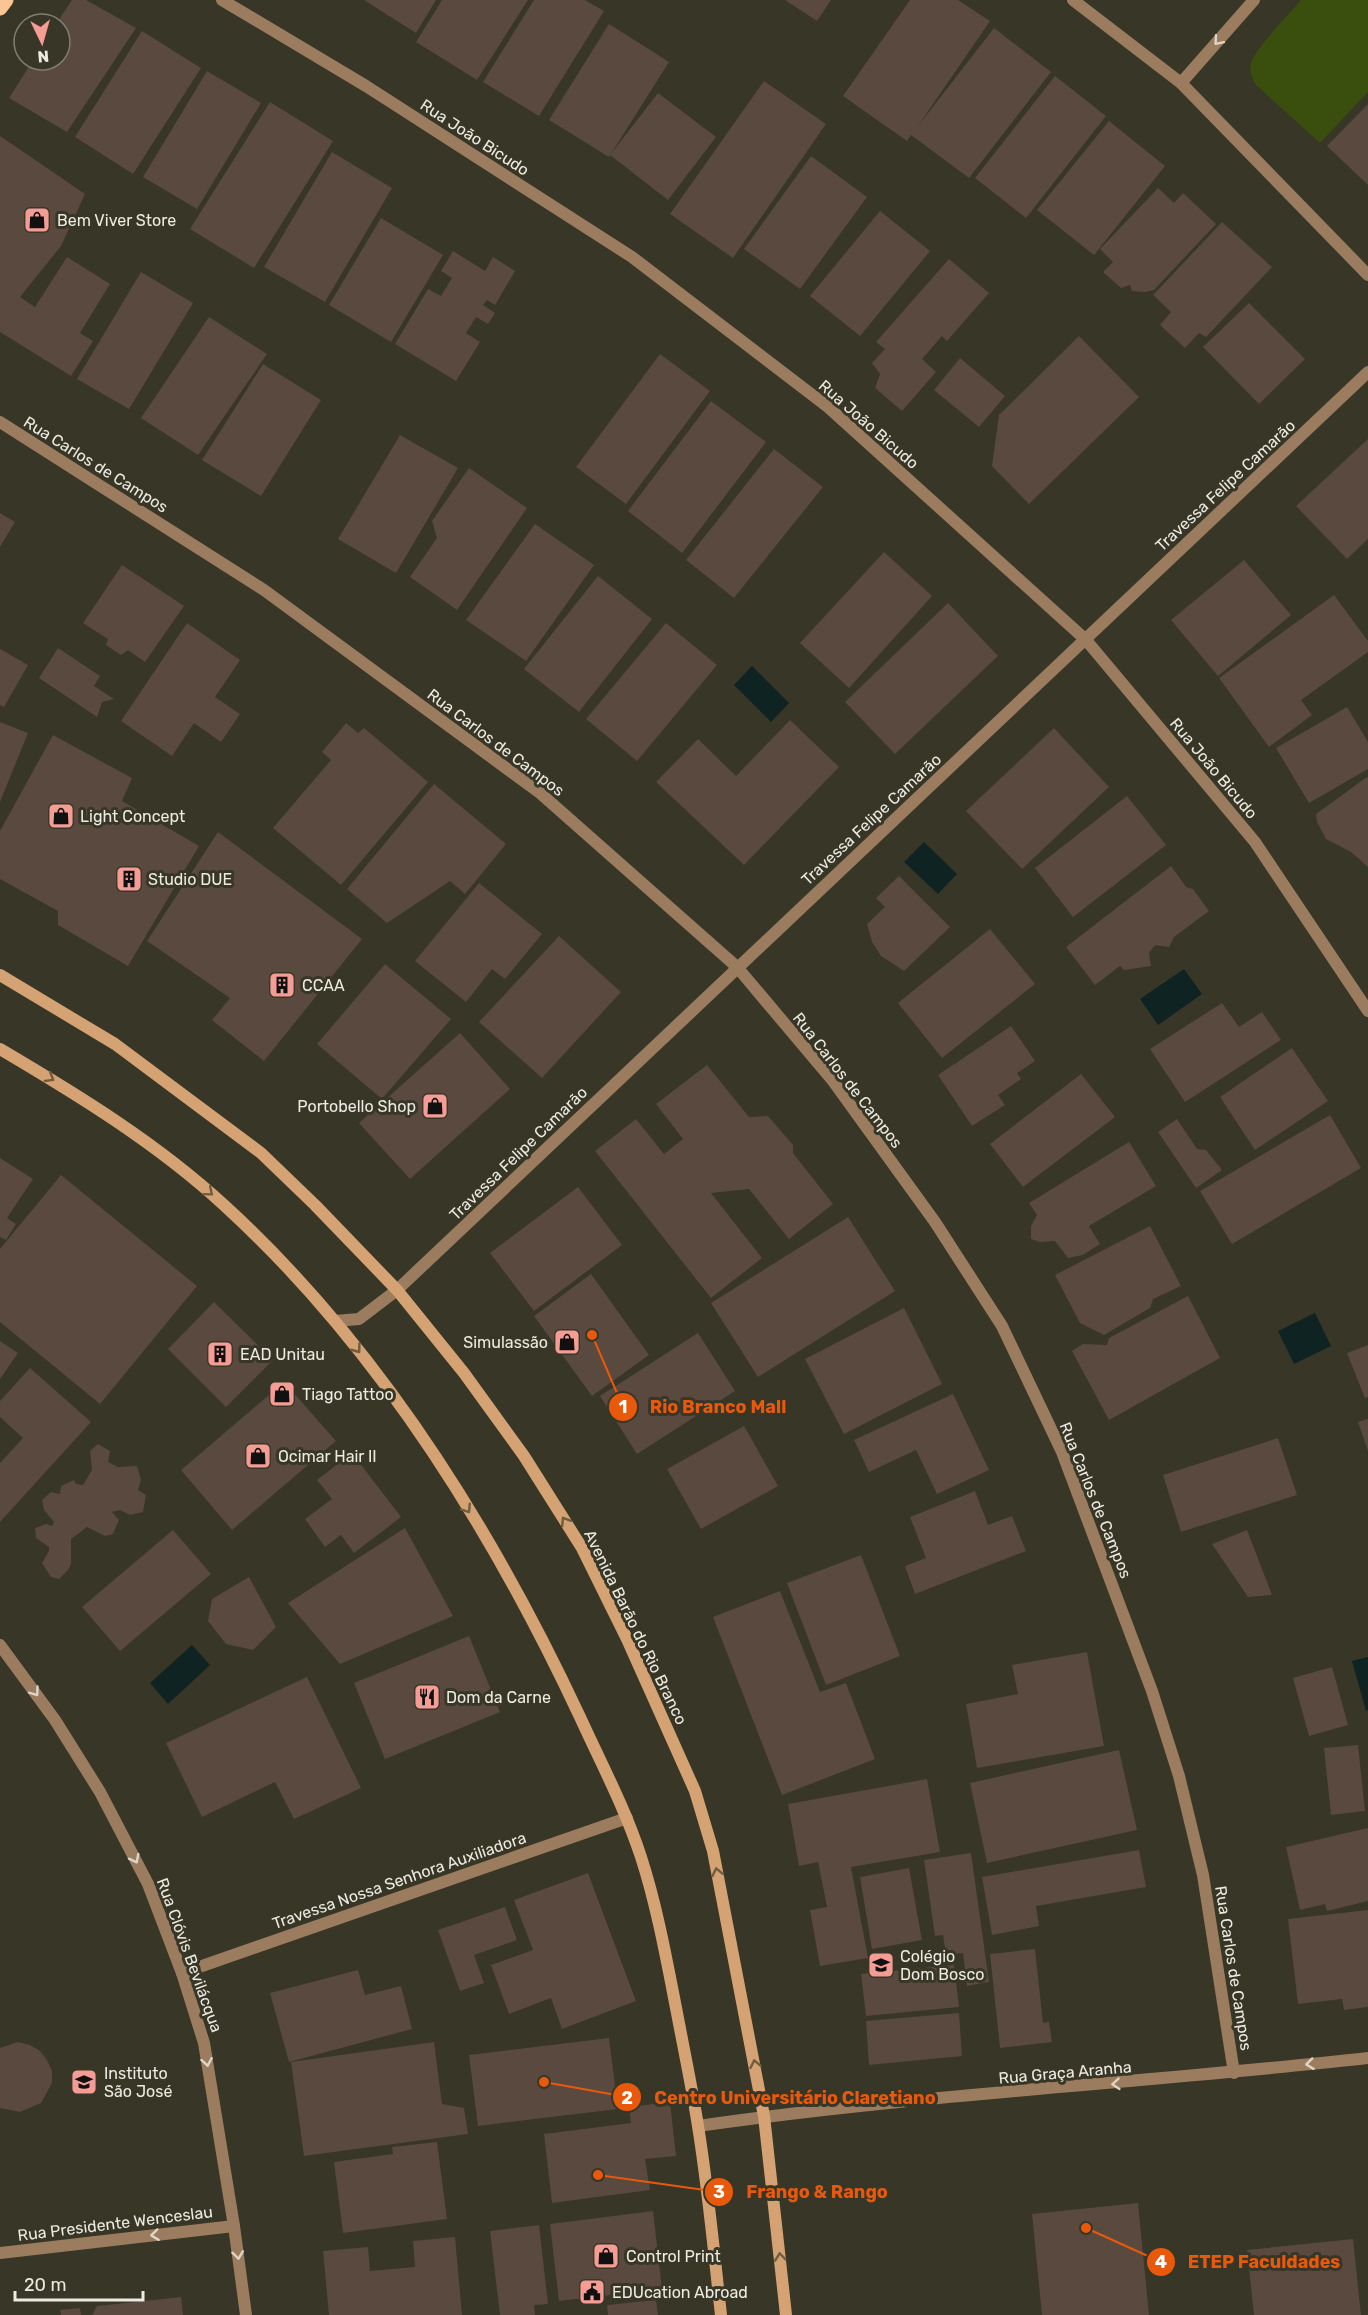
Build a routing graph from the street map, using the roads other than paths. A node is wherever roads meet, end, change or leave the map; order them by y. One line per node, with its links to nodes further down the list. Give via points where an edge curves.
1 (6, 0): 5 (main road)
2 (222, 0): 10 (street, Rua João Bicudo, via 366,86 632,257 828,407)
3 (1073, 0): 6 (street)
4 (1254, 0): 6 (street, one-way to 6)
5 (0, 8)
6 (1181, 83): 7 (street)
7 (1368, 275)
8 (1368, 372): 10 (street, Travessa Felipe Camarão)
9 (0, 422): 11 (street, Rua Carlos de Campos, via 264,590 531,786)
10 (1086, 640): 11 (street, Travessa Felipe Camarão); 13 (street, Rua João Bicudo, via 1255,842)
11 (737, 968): 15 (street, Travessa Felipe Camarão); 21 (street, Rua Carlos de Campos, via 833,1081 935,1222 1002,1326 1062,1452 1152,1692 1179,1776 1203,1875)
12 (0, 975): 15 (main road, Avenida Barão do Rio Branco, via 115,1044 261,1153)
13 (1368, 1011)
14 (0, 1048): 16 (main road, one-way to 16, via 64,1086 165,1156 225,1206)
15 (397, 1290): 16 (street, Travessa Felipe Camarão, via 359,1319); 22 (main road, Avenida Barão do Rio Branco, one-way to 15, via 713,1851 695,1791 582,1548 464,1373)
16 (335, 1321): 18 (main road, one-way to 18, via 405,1412 498,1556)
17 (0, 1645): 19 (street, Rua Clóvis Bevilácqua, one-way to 19, via 56,1720 100,1792 148,1884)
18 (627, 1818): 19 (street, Travessa Nossa Senhora Auxiliadora); 23 (main road, via 642,1860 669,1969)
19 (182, 1973): 24 (street, Rua Clóvis Bevilácqua, one-way to 24, via 204,2043)
20 (1368, 2058): 21 (street, Rua Graça Aranha, one-way to 21)
21 (1234, 2073): 22 (street, Rua Graça Aranha, one-way to 22)
22 (764, 2116): 23 (street, Rua Graça Aranha); 28 (main road, Avenida Barão do Rio Branco, one-way to 22)
23 (698, 2126): 27 (main road)
24 (234, 2226): 25 (street, Rua Presidente Wenceslau, one-way to 25); 26 (street, Rua Clóvis Bevilácqua, one-way to 26)
25 (0, 2253)
26 (246, 2315)
27 (722, 2315)
28 (786, 2315)

